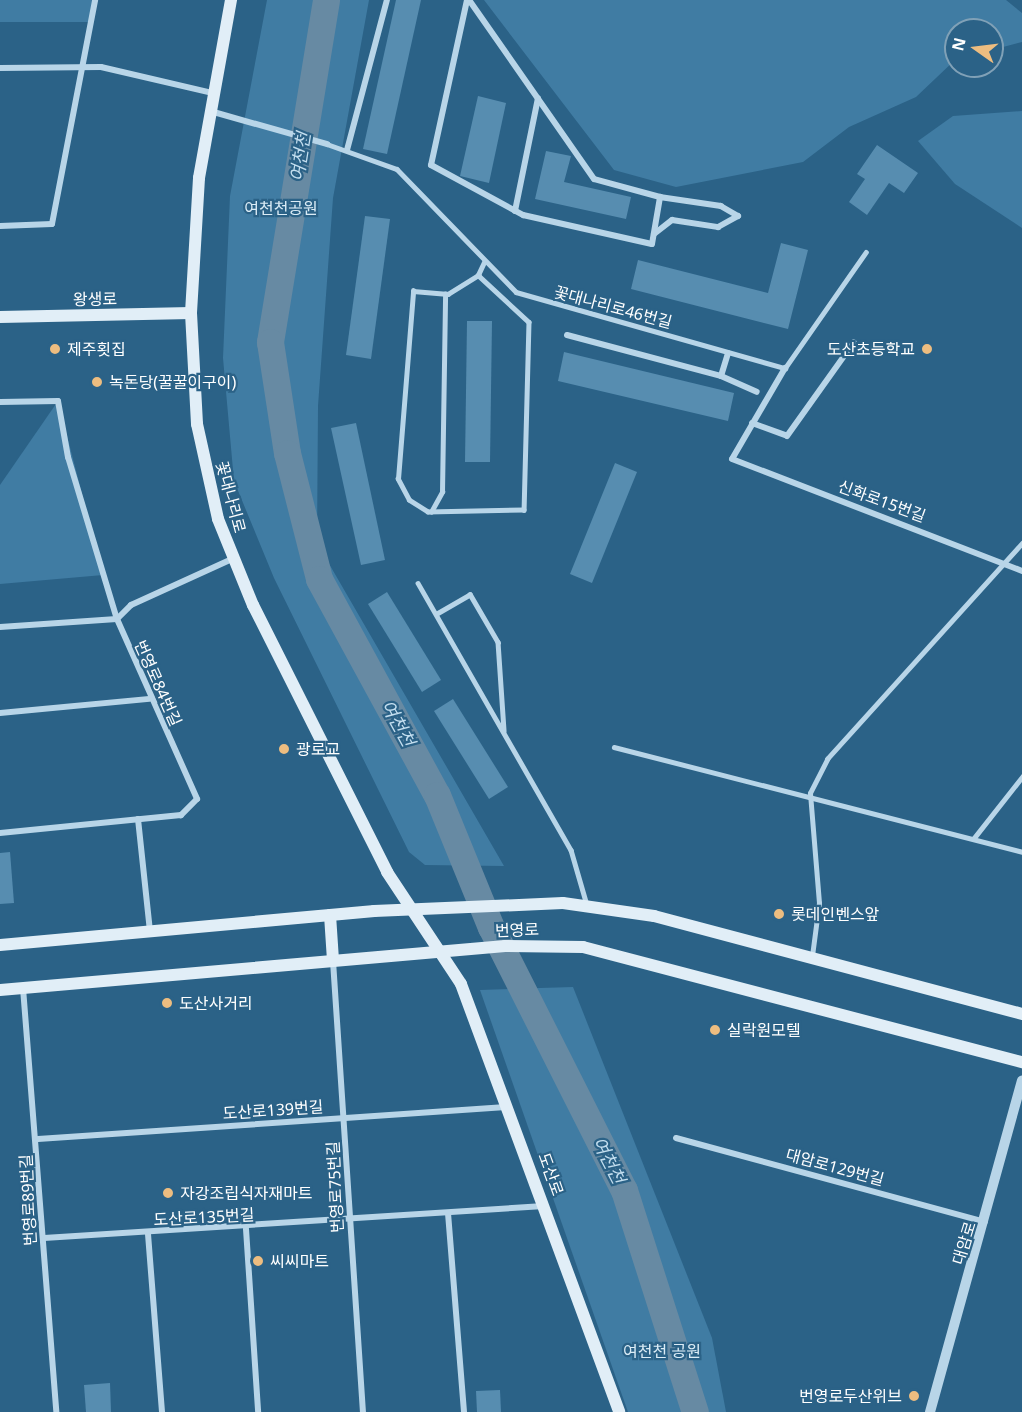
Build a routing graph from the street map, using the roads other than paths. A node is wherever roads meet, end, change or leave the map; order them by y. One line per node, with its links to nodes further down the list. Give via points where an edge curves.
1 (95, 0): 6 (street)
2 (231, 0): 7 (main road, 꽃대나리로)
3 (387, 0): 11 (street)
4 (468, 0): 8 (street); 13 (street, via 431,165)
5 (0, 68): 6 (street)
6 (82, 70): 7 (street, via 101,68); 14 (street, via 52,225)
7 (213, 93): 9 (main road, 꽃대나리로)
8 (538, 98): 12 (street, via 594,179); 13 (street)
9 (210, 111): 10 (street); 20 (main road, 꽃대나리로, via 193,235)
10 (327, 144): 11 (lane, 꽃대나리로46번길)
11 (347, 150): 17 (lane, 꽃대나리로46번길, via 397,169)
12 (660, 197): 15 (street); 15 (street, via 721,206 738,216 718,227 672,220)
13 (515, 211): 15 (street, via 652,244)
14 (0, 226)
15 (653, 234)
16 (866, 252): 25 (lane)
17 (484, 262): 18 (lane); 24 (lane, 꽃대나리로46번길, via 516,292 534,300)
18 (478, 275): 19 (lane); 30 (lane, via 529,322 524,510)
19 (445, 294): 30 (lane, via 442,492); 30 (lane, via 413,291 398,479 409,500)
20 (191, 313): 21 (main road, 왕생로); 32 (main road, 꽃대나리로, via 197,424)
21 (0, 317)
22 (567, 335): 26 (street)
23 (854, 342): 29 (street, via 787,436)
24 (728, 353): 25 (lane, 꽃대나리로46번길); 26 (street)
25 (785, 368): 29 (street)
26 (721, 376): 27 (street)
27 (757, 392)
28 (0, 402): 37 (street, 번영로84번길, via 58,401 68,457)
29 (752, 423): 33 (street, 신화로15번길, via 732,459)
30 (431, 512)
31 (1022, 543): 33 (lane)
32 (232, 559): 37 (street, via 131,605); 50 (main road, 꽃대나리로, via 387,872)
33 (1010, 562): 34 (street, 신화로15번길); 44 (lane, via 827,759)
34 (1022, 571)
35 (418, 583): 36 (lane)
36 (436, 614): 41 (lane); 41 (lane, via 470,594 498,642)
37 (117, 619): 38 (street); 39 (street, 번영로84번길)
38 (0, 627)
39 (149, 699): 40 (street); 45 (street, 번영로84번길, via 197,799 181,815)
40 (0, 713)
41 (504, 733): 49 (lane, via 571,850)
42 (614, 747): 44 (lane)
43 (1022, 777): 47 (lane)
44 (810, 793): 47 (lane); 55 (lane, via 819,903)
45 (138, 819): 46 (street); 52 (street)
46 (0, 833)
47 (974, 838): 48 (lane)
48 (1022, 852)
49 (587, 905): 50 (main road, 번영로, via 541,903); 55 (main road, 번영로)
50 (411, 909): 51 (main road, 번영로); 54 (main road, 꽃대나리로)
51 (330, 915): 52 (main road, 번영로); 56 (main road)
52 (150, 932): 53 (main road, 번영로)
53 (0, 945)
54 (443, 951): 56 (main road, 번영로); 60 (main road, 번영로, via 548,945 643,959); 62 (main road, 도산로)
55 (812, 956): 59 (main road, 번영로)
56 (333, 960): 57 (main road, 번영로); 63 (street, 번영로75번길)
57 (23, 988): 58 (main road, 번영로); 65 (street, 번영로89번길)
58 (0, 990)
59 (1022, 1014)
60 (1022, 1062)
61 (1022, 1081): 69 (street, 대암로)
62 (509, 1107): 63 (street, 도산로139번길); 66 (main road, 도산로)
63 (344, 1119): 65 (street, 도산로139번길); 68 (street, 번영로75번길)
64 (676, 1138): 69 (street, 대암로129번길)
65 (38, 1139): 72 (street, 번영로89번길)
66 (545, 1206): 67 (street, 도산로135번길); 78 (main road, 도산로)
67 (448, 1213): 68 (street, 도산로135번길); 77 (street)
68 (350, 1220): 70 (street, 도산로135번길); 76 (street, 번영로75번길)
69 (986, 1222): 79 (street, 대암로)
70 (246, 1229): 71 (street, 도산로135번길); 75 (street)
71 (148, 1234): 72 (street, 도산로135번길); 74 (street)
72 (44, 1238): 73 (street, 번영로89번길)
73 (56, 1412)
74 (162, 1412)
75 (258, 1412)
76 (363, 1412)
77 (464, 1412)
78 (619, 1412)
79 (930, 1412)

